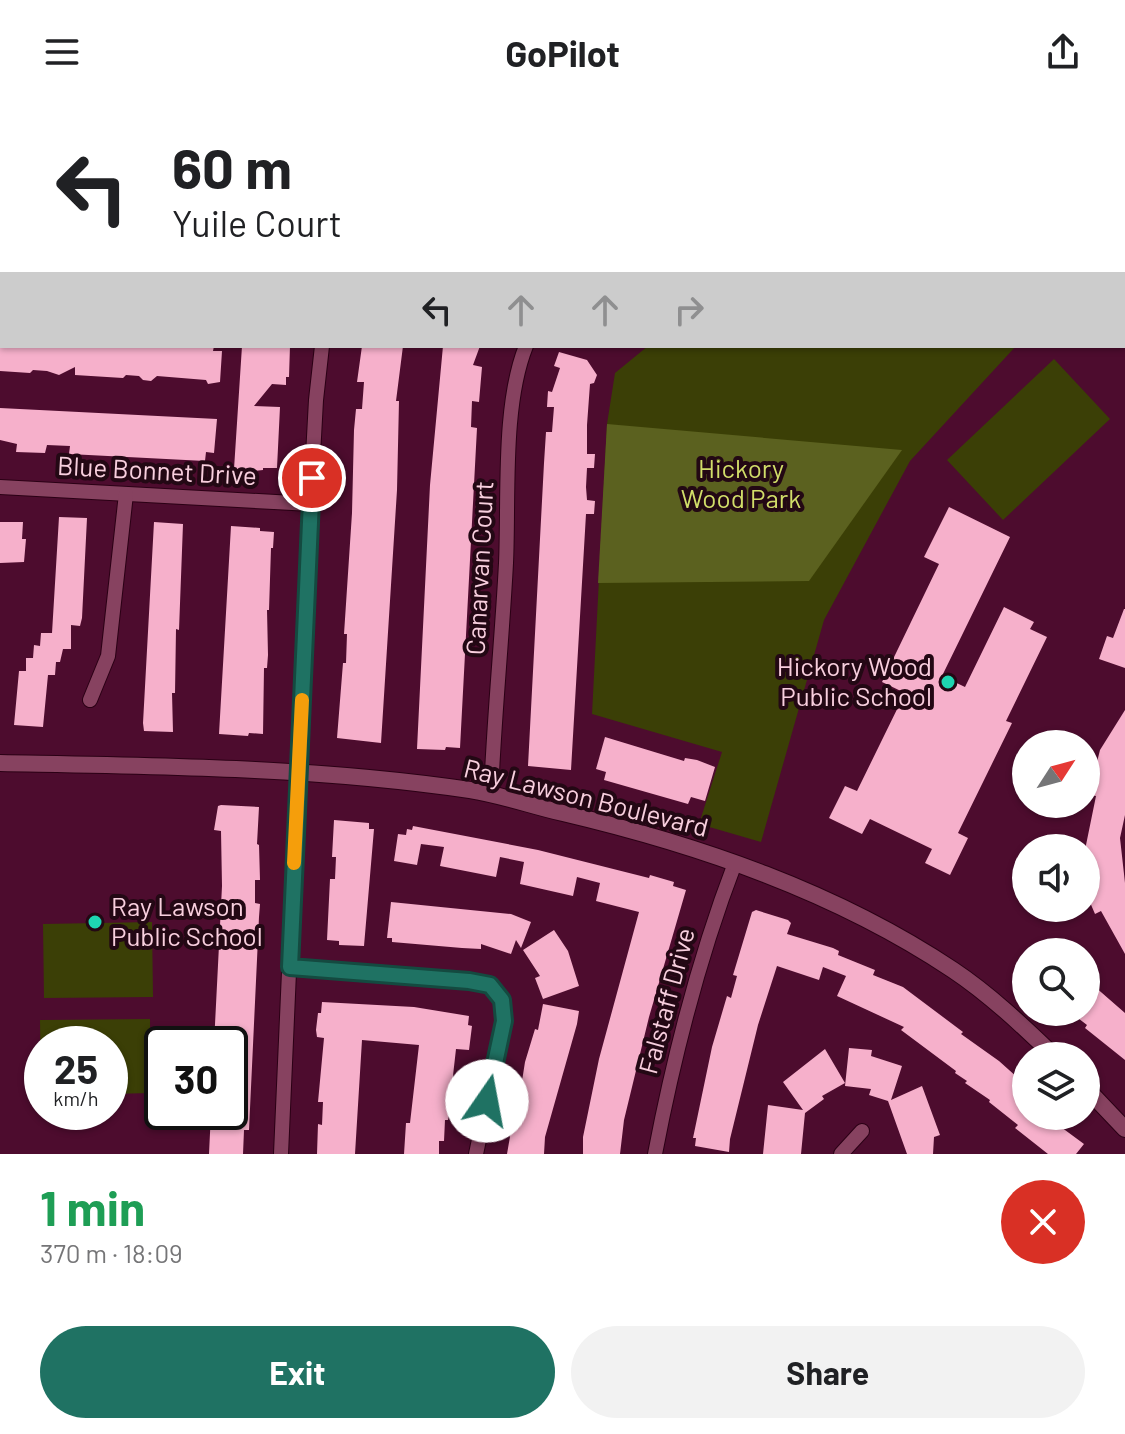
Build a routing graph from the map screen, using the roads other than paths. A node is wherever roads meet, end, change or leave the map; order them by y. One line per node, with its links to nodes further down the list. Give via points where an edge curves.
1 (322, 348): 5 (street)
2 (525, 348): 9 (street, Canarvan Court, via 512,411)
3 (0, 487): 4 (street, Blue Bonnet Drive)
4 (126, 494): 5 (street, Blue Bonnet Drive); 6 (street, via 108,656)
5 (311, 504): 8 (street)
6 (90, 700)
7 (0, 763): 8 (street, Ray Lawson Boulevard)
8 (299, 773): 9 (street, Ray Lawson Boulevard); 11 (street)
9 (491, 794): 10 (street, Ray Lawson Boulevard)
10 (735, 863): 12 (street, Ray Lawson Boulevard, via 897,935 989,997); 18 (street, Falstaff Drive, via 712,925)
11 (290, 967): 16 (street); 17 (street, via 490,985 502,1000 504,1021)
12 (1039, 1042)
13 (1100, 1103): 14 (street)
14 (1125, 1129)
15 (862, 1131): 19 (street)
16 (281, 1154)
17 (476, 1154)
18 (655, 1154)
19 (841, 1154)

